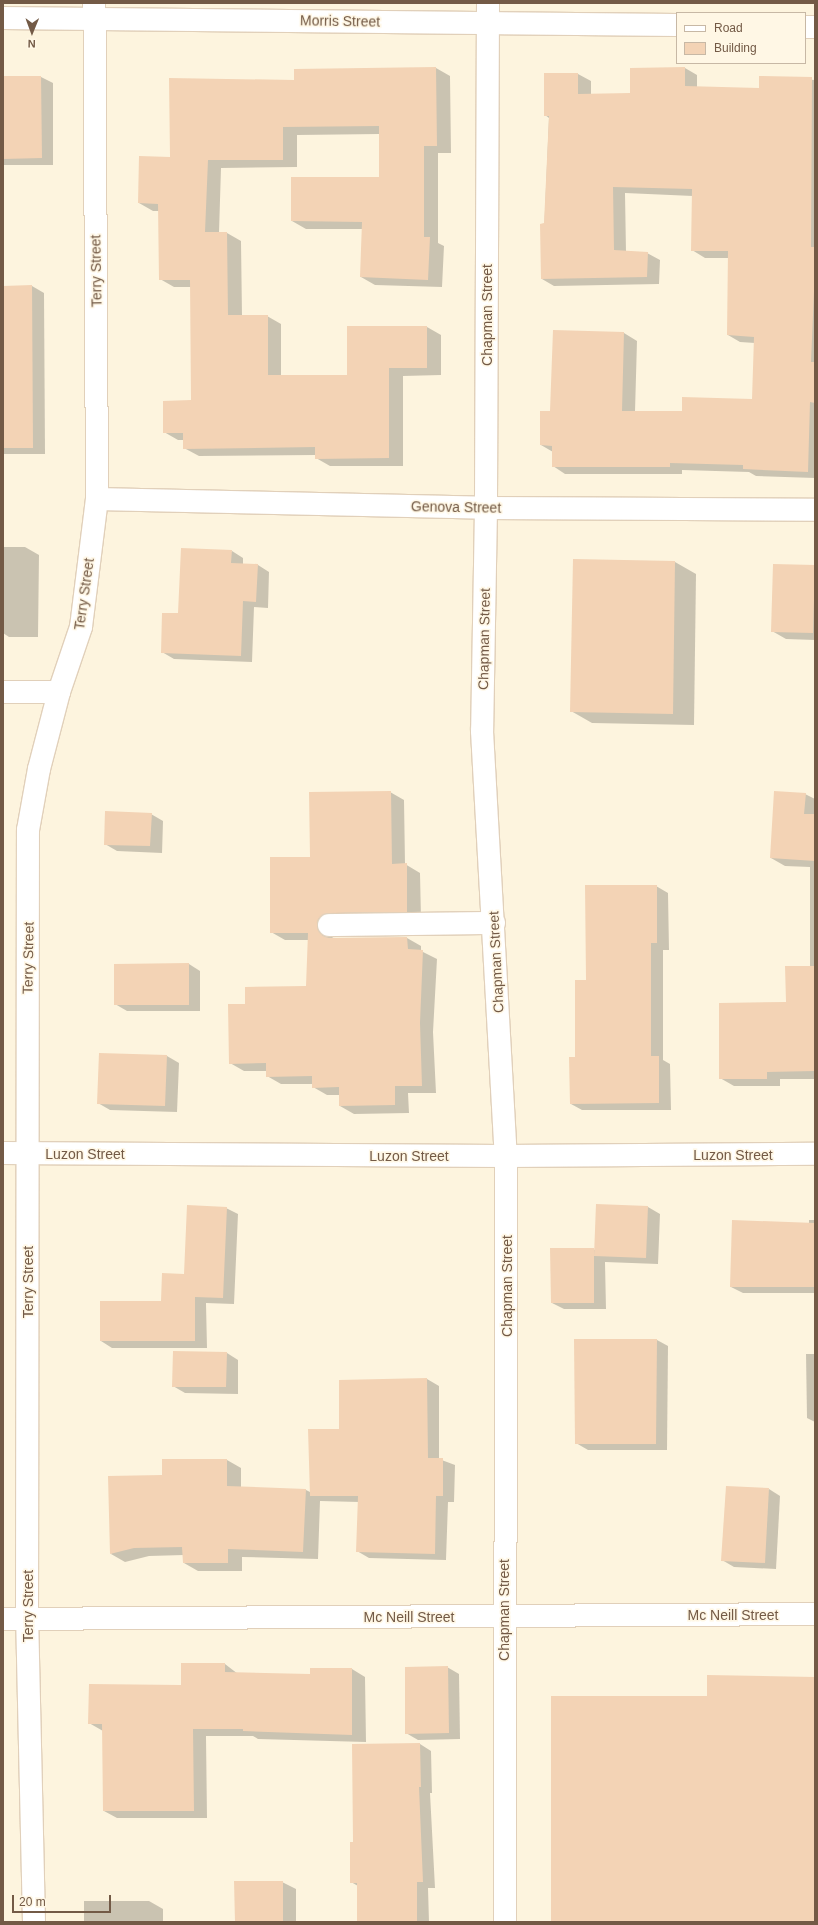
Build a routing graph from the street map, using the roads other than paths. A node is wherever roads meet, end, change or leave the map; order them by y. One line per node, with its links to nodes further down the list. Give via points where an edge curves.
1 (94, 11): 2 (street, Morris Street); 3 (street, Morris Street); 5 (street, Terry Street)
2 (488, 13): 4 (street, Morris Street); 6 (street, Chapman Street)
3 (3, 18)
4 (676, 25)
5 (96, 499): 6 (street, Genova Street); 9 (street, Terry Street, via 81,627)
6 (486, 508): 7 (street, Genova Street); 10 (street, Chapman Street, via 482,731)
7 (815, 510)
8 (3, 692): 9 (street)
9 (59, 692): 13 (street, Terry Street, via 39,769 28,830)
10 (494, 923): 11 (street); 15 (street, Chapman Street)
11 (329, 924)
12 (3, 1153): 13 (street, Luzon Street)
13 (27, 1153): 15 (street, Luzon Street); 19 (street, Terry Street)
14 (815, 1154): 15 (street, Luzon Street)
15 (506, 1156): 17 (street, Chapman Street)
16 (815, 1614): 17 (street, Mc Neill Street)
17 (504, 1616): 19 (street, Mc Neill Street); 21 (street, Chapman Street)
18 (3, 1619): 19 (street, Mc Neill Street)
19 (27, 1619): 20 (street, Terry Street)
20 (34, 1922)
21 (505, 1922)

